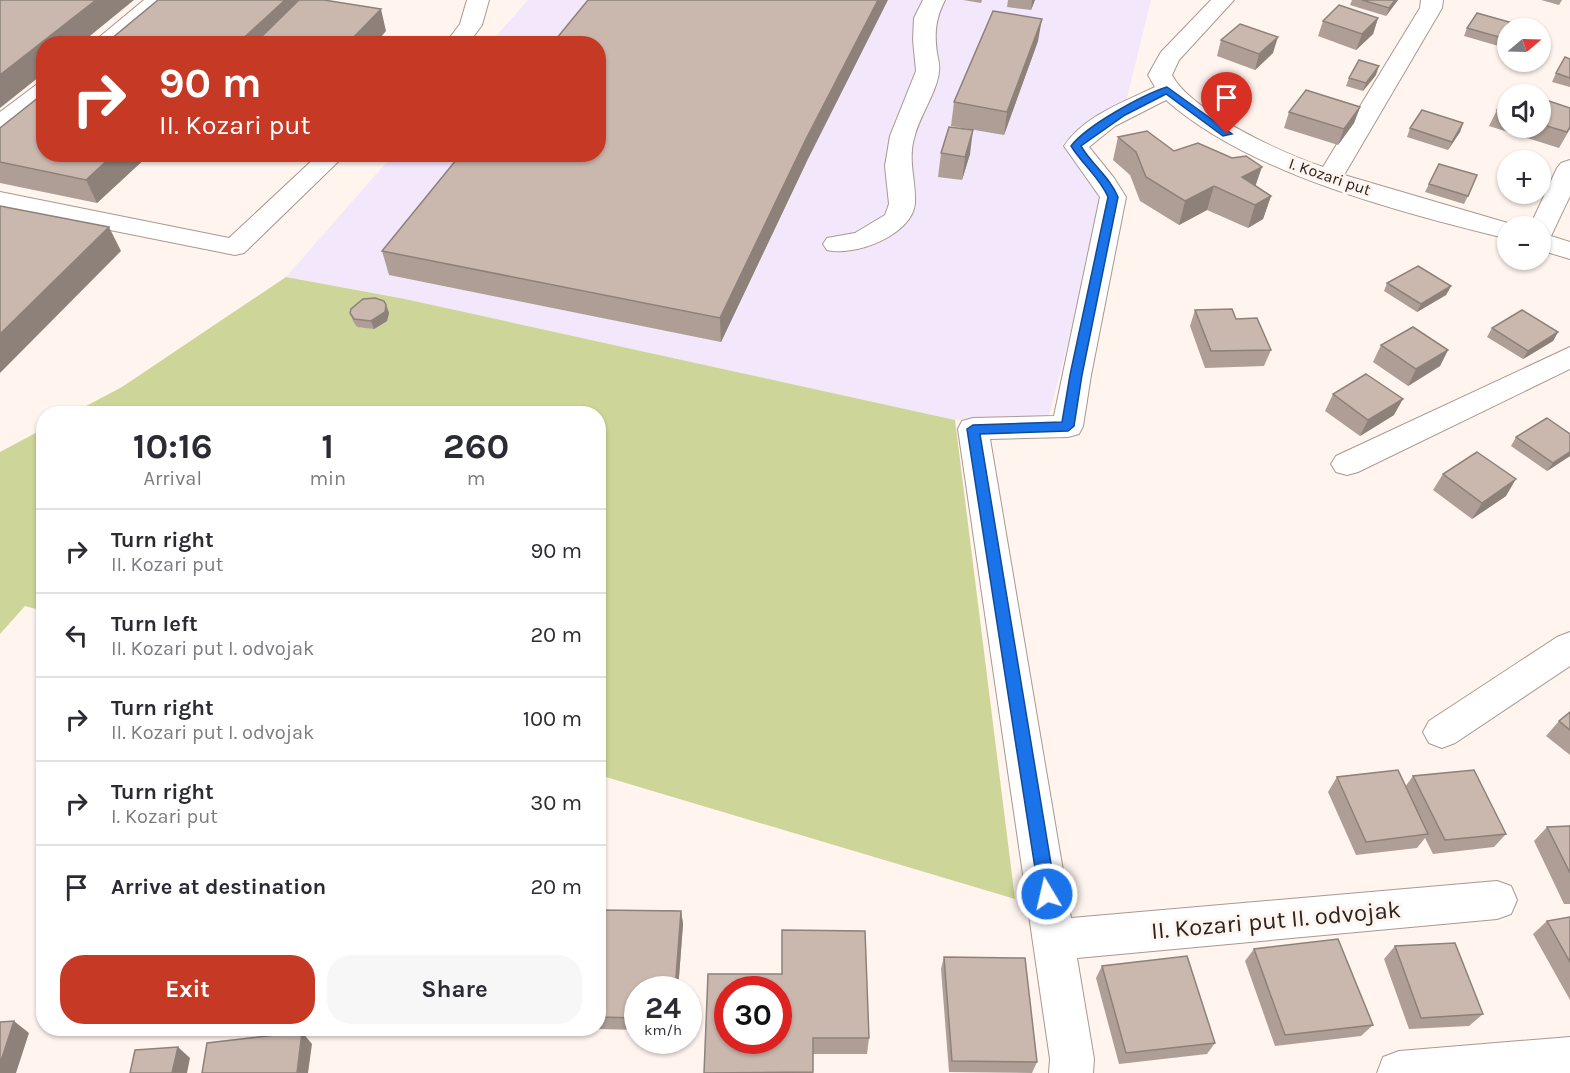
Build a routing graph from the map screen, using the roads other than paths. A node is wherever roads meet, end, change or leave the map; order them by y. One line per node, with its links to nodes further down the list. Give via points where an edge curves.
1 (157, 0): 6 (street)
2 (477, 0): 7 (street, via 471,25)
3 (934, 0): 17 (street, via 925,18 928,71 902,136 898,166 902,204 896,219 862,240)
4 (1432, 0): 13 (street, via 1431,8)
5 (1212, 4): 8 (street, via 1169,57 1160,75)
6 (112, 36)
7 (462, 36)
8 (1167, 90): 13 (street, I. Kozari put, via 1227,134); 25 (street, via 1121,113 1076,146 1108,184 1113,197 1068,426 973,429)
9 (36, 96): 10 (street)
10 (0, 124)
11 (325, 162): 14 (street, via 235,247)
12 (1570, 168): 15 (street)
13 (1329, 178): 16 (street, I. Kozari put)
14 (0, 200)
15 (1548, 216)
16 (1497, 228)
17 (836, 244)
18 (1551, 245): 19 (street)
19 (1570, 251)
20 (1570, 357): 21 (street)
21 (1347, 464)
22 (1570, 647): 23 (street)
23 (1442, 732)
24 (1497, 900): 25 (street, II. Kozari put II. odvojak)
25 (1054, 940): 27 (street)
26 (1570, 1059): 28 (street)
27 (1071, 1073)
28 (1399, 1073)

